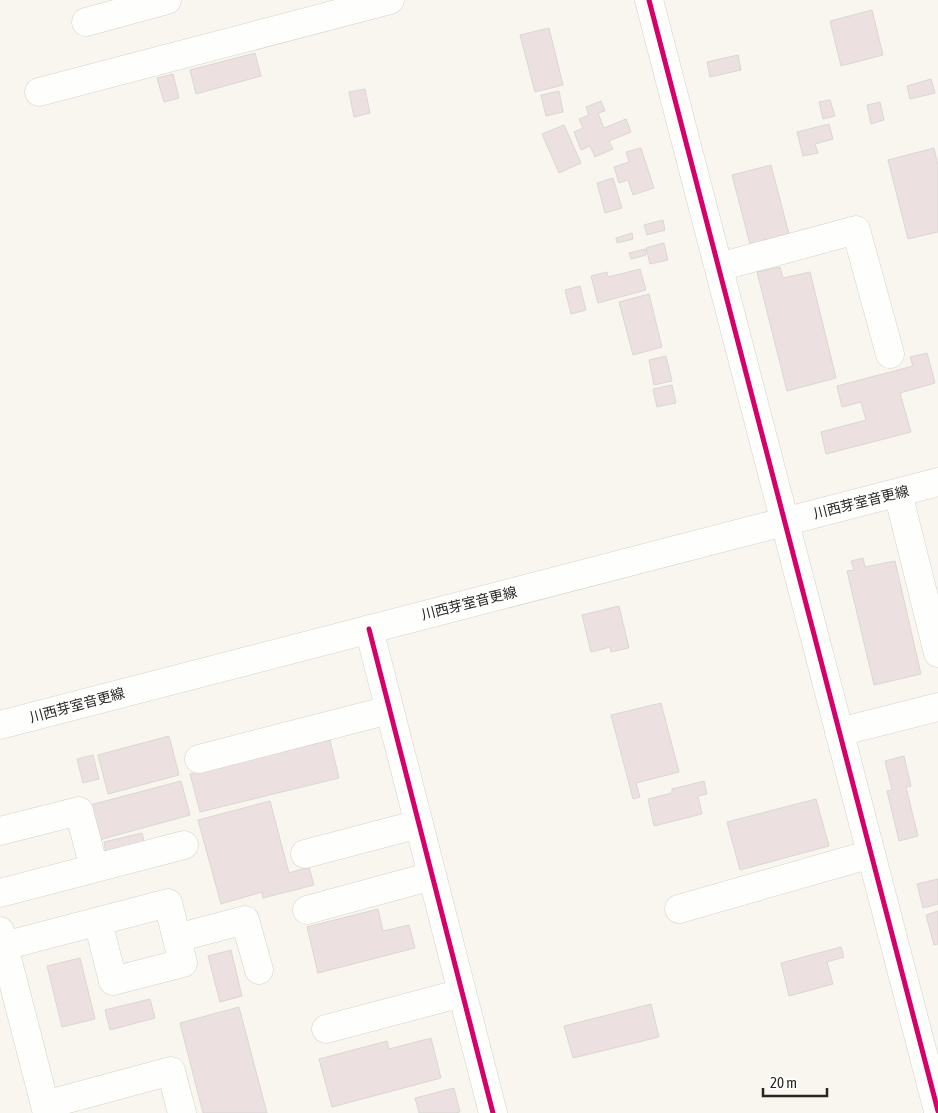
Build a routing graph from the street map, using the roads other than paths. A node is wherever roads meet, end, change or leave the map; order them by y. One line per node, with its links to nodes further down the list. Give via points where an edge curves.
1 (167, 0): 4 (street)
2 (390, 0): 5 (street)
3 (649, 0): 6 (street)
4 (86, 22)
5 (39, 92)
6 (719, 267): 7 (street, via 856,230); 10 (street)
7 (890, 354)
8 (938, 482): 9 (street, 川西芽室音更線)
9 (898, 493): 10 (street, 川西芽室音更線); 11 (street)
10 (785, 522): 12 (street, 川西芽室音更線); 17 (street)
11 (927, 561): 13 (street)
12 (369, 629): 15 (street); 16 (street, 川西芽室音更線)
13 (938, 653)
14 (938, 707): 17 (street)
15 (390, 710): 18 (street); 19 (street)
16 (0, 725)
17 (839, 732): 23 (street)
18 (199, 759)
19 (419, 824): 22 (street); 25 (street)
20 (0, 831): 24 (street, via 79,810)
21 (184, 845): 24 (street)
22 (305, 854)
23 (871, 854): 27 (street); 35 (street)
24 (94, 868): 26 (street)
25 (432, 876): 28 (street); 33 (street)
26 (0, 893)
27 (679, 909)
28 (307, 910)
29 (98, 922): 30 (street, via 168,903); 30 (street, via 113,981 183,962); 31 (street)
30 (177, 938): 32 (street, via 245,920)
31 (2, 939): 36 (street)
32 (259, 970)
33 (462, 993): 34 (street); 38 (street)
34 (326, 1029)
35 (936, 1094)
36 (46, 1109): 37 (street, via 171,1071)
37 (182, 1113)
38 (493, 1113)

